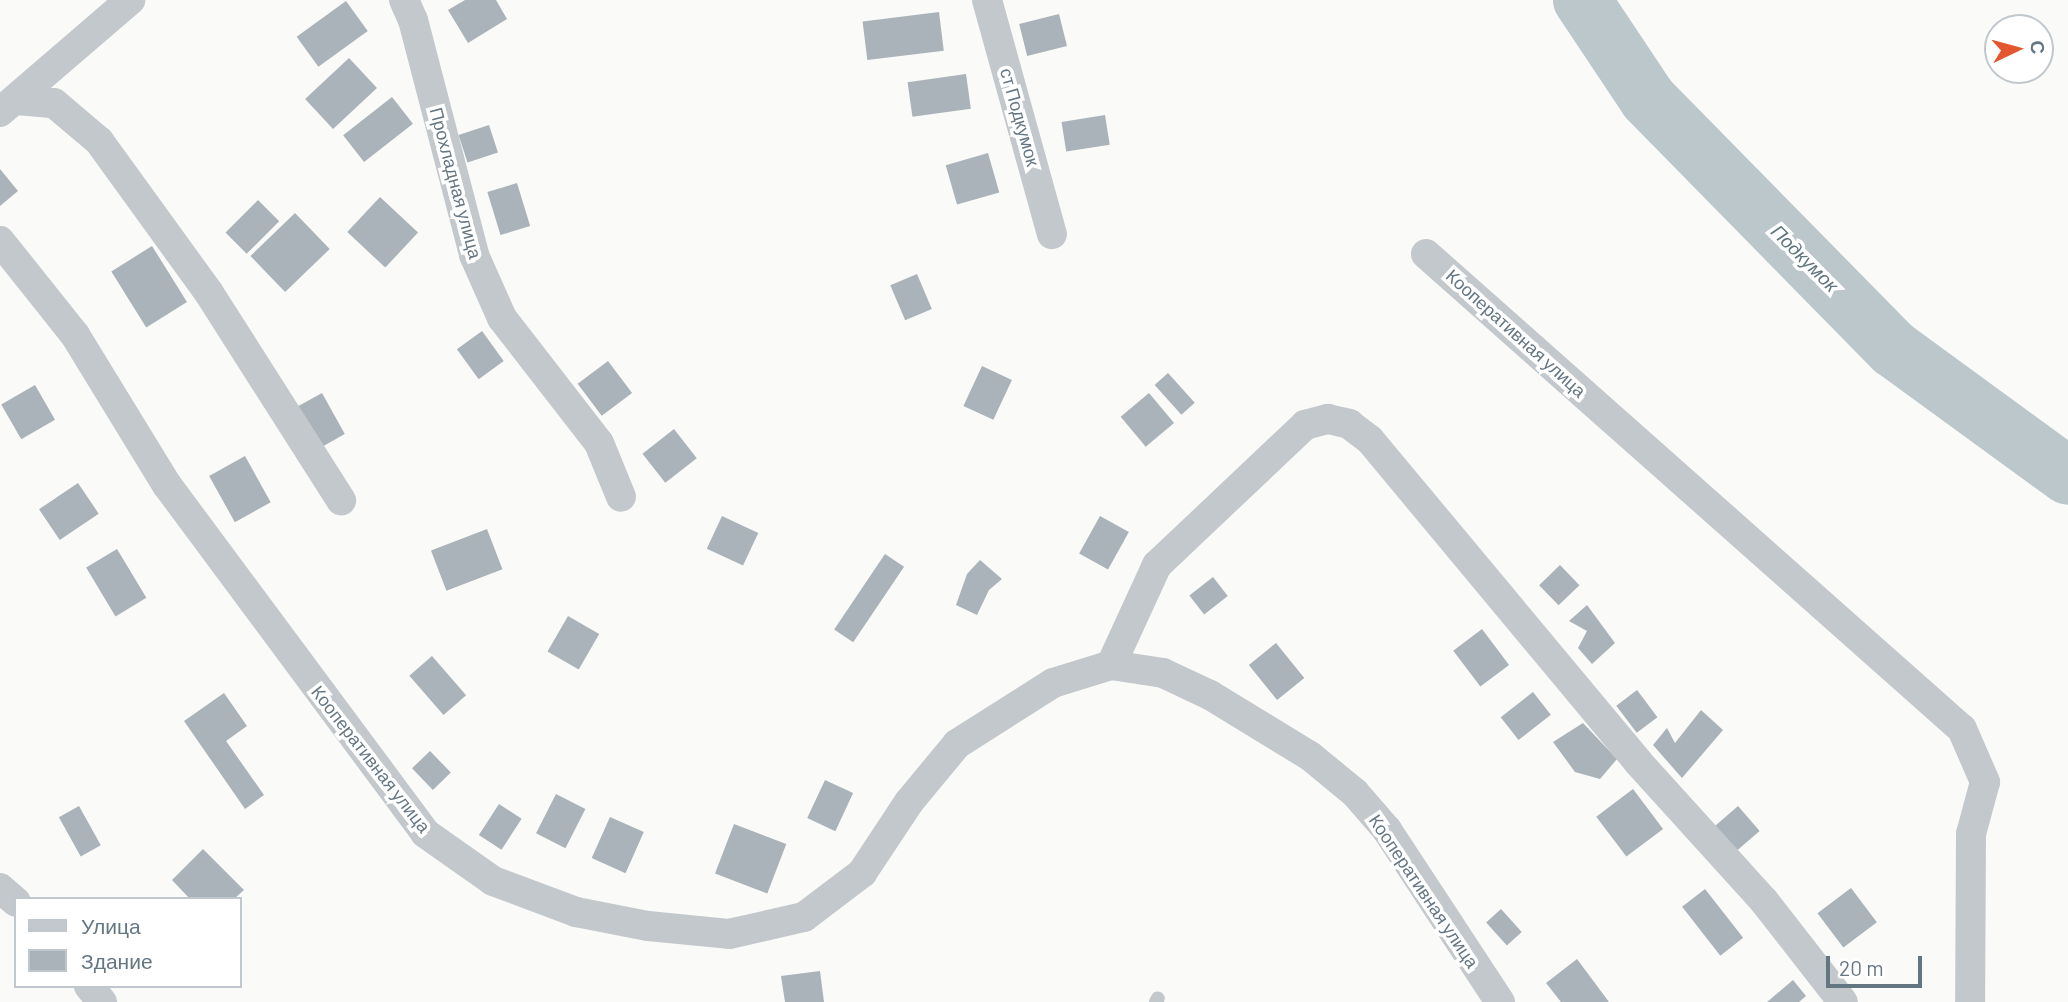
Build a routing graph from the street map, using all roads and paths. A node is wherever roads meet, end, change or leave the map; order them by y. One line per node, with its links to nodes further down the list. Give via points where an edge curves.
1 (130, 0): 4 (street)
2 (404, 0): 8 (street, Прохладная улица, via 414,20 474,255 502,318 599,443)
3 (987, 0): 5 (street, ст Подкумок)
4 (8, 106): 9 (street, via 54,103 99,141 209,293)
5 (1052, 233)
6 (0, 241): 10 (street, Кооперативная улица, via 75,335 167,485 425,833 493,881 576,912 648,926 729,934 804,917 862,873 909,802 957,744 1053,683)
7 (1426, 254): 17 (street, Кооперативная улица, via 1962,729 1985,782 1971,834)
8 (621, 497)
9 (341, 500)
10 (1111, 665): 15 (street, Кооперативная улица, via 1163,673 1210,695 1310,756 1355,793 1387,830); 16 (street, via 1157,565 1305,425 1328,419 1349,424 1370,440 1638,762 1764,901)
11 (0, 888): 12 (street)
12 (14, 900)
13 (91, 988): 14 (street)
14 (102, 1002)
15 (1500, 1002)
16 (1843, 1002)
17 (1970, 1002)

